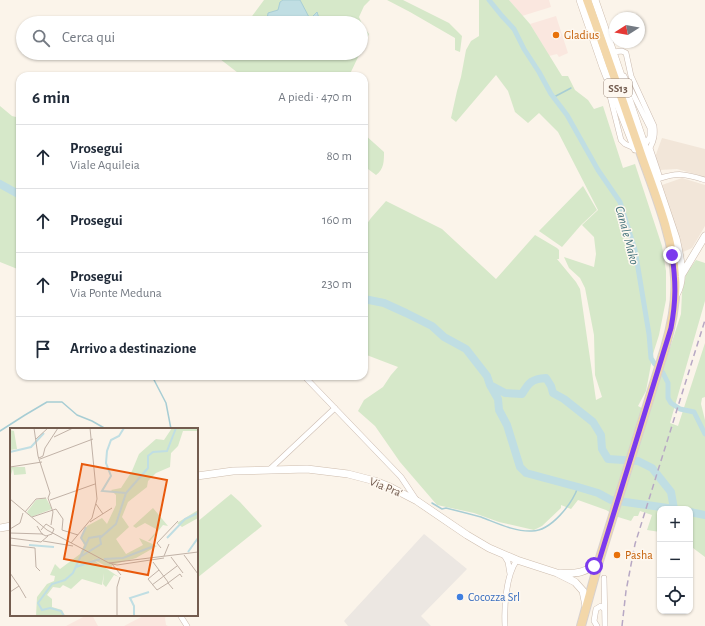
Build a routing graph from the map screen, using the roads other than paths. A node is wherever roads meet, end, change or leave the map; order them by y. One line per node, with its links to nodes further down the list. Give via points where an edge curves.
1 (580, 0): 8 (street)
2 (587, 0): 11 (main road, SS13)
3 (595, 0): 5 (street)
4 (598, 0): 5 (street)
5 (601, 16): 6 (street)
6 (613, 52): 7 (street); 11 (street, via 626,53 632,80 654,126 655,134 650,148)
7 (617, 61): 9 (street, via 650,128 650,137); 11 (street)
8 (603, 67): 10 (street, via 621,140); 11 (street, via 642,166)
9 (646, 142)
10 (632, 147)
11 (655, 178): 12 (street, via 685,174); 15 (street); 17 (main road, SS13, via 672,255)
12 (705, 180)
13 (705, 236): 14 (street)
14 (694, 253): 15 (street, via 686,256); 16 (street)
15 (680, 254): 16 (street)
16 (681, 276): 17 (street, via 680,289)
17 (676, 295): 27 (main road, SS13, via 671,328)
18 (308, 380): 19 (street)
19 (335, 408): 20 (street); 22 (street, via 401,477)
20 (269, 470): 21 (street, Via Pra'); 22 (street, Via Pra', via 307,469 348,474 375,481)
21 (198, 476)
22 (417, 501): 25 (street, Via Pra', via 467,535)
23 (10, 526): 24 (street)
24 (0, 528)
25 (504, 555): 26 (street, Via Pra'); 30 (street, via 509,568)
26 (517, 560): 28 (street, Via Pra'); 30 (street)
27 (599, 561): 28 (street, Via Pra', via 578,574); 31 (main road, SS13)
28 (557, 573): 31 (street, Via Pra', via 578,584 584,594)
29 (604, 578): 32 (street)
30 (509, 581): 35 (street, via 505,599)
31 (586, 609): 36 (main road, SS13)
32 (604, 609): 37 (street, via 600,606 596,609 594,621); 38 (street)
33 (181, 616): 34 (street)
34 (187, 626)
35 (505, 626)
36 (581, 626)
37 (597, 626)
38 (605, 626)

